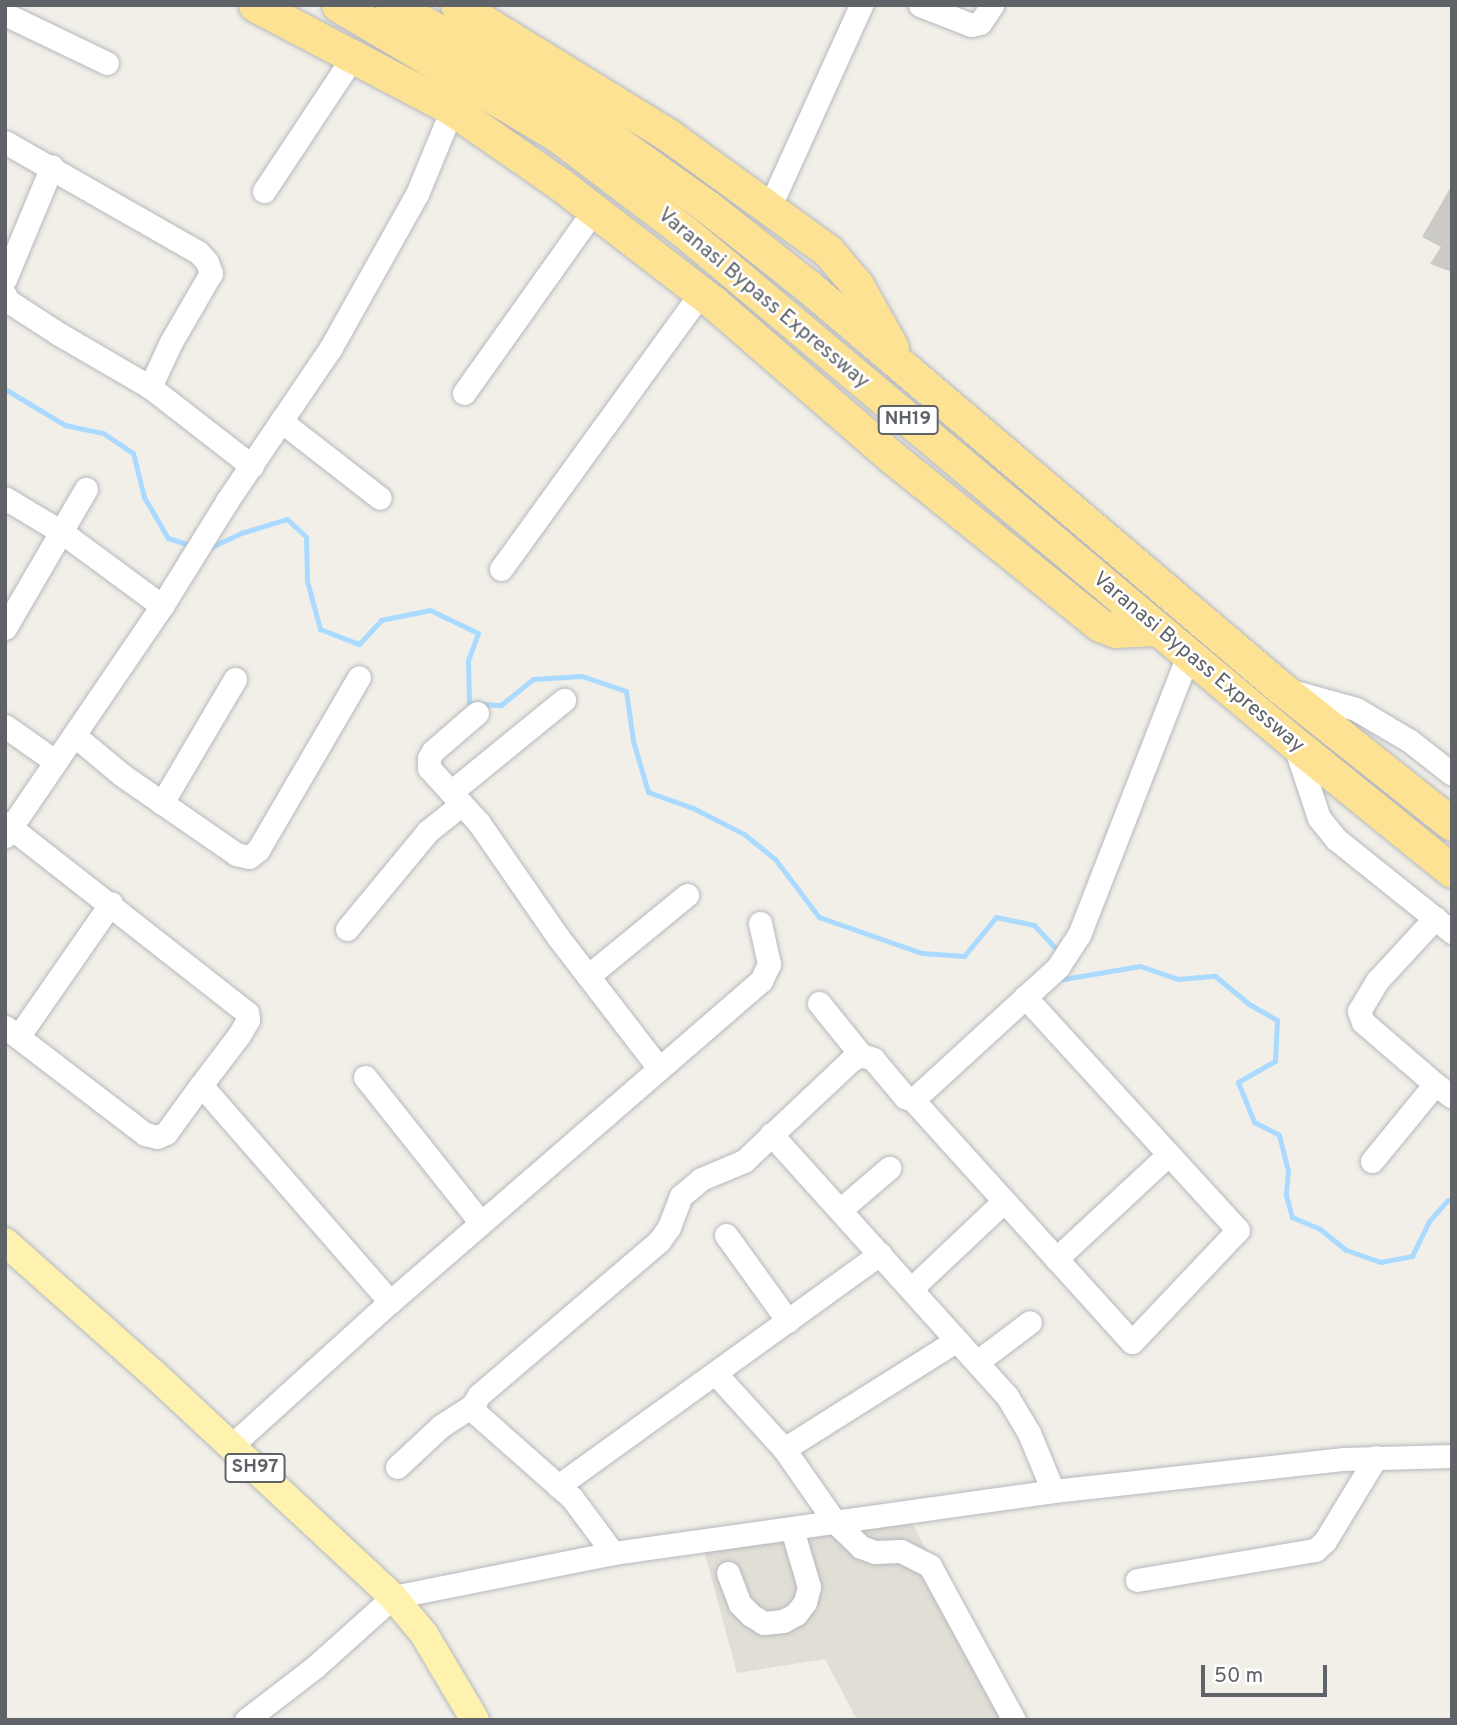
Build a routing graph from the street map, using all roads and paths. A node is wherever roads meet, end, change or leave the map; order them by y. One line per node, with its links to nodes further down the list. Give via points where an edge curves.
1 (255, 5): 9 (highway)
2 (338, 5): 32 (highway, Varanasi Bypass Expressway / NH19, via 557,135 685,232)
3 (392, 5): 20 (highway, Varanasi Bypass Expressway / NH19, via 569,108 709,208)
4 (457, 5): 15 (highway, via 668,135)
5 (861, 5): 15 (street)
6 (920, 5): 7 (street, via 971,25 980,23)
7 (992, 5)
8 (5, 14): 10 (street)
9 (354, 55): 11 (highway); 14 (street)
10 (107, 63)
11 (452, 109): 16 (highway); 23 (street, via 417,194 330,349)
12 (5, 142): 13 (street)
13 (52, 166): 17 (street); 21 (street, via 198,252 207,262 211,273)
14 (264, 191)
15 (770, 206): 20 (highway, via 842,265)
16 (594, 210): 18 (highway); 22 (street)
17 (5, 279)
18 (701, 293): 29 (street); 32 (highway, via 893,458 1100,625 1116,631)
19 (5, 295): 21 (street, via 59,334)
20 (904, 369): 36 (highway, Varanasi Bypass Expressway / NH19)
21 (150, 387): 24 (street)
22 (464, 393)
23 (281, 421): 24 (street); 27 (street)
24 (252, 466): 30 (street)
25 (86, 489): 28 (street)
26 (5, 498): 28 (street)
27 (380, 498)
28 (62, 533): 30 (street); 31 (street)
29 (501, 569)
30 (162, 606): 40 (street)
31 (5, 628)
32 (1157, 629): 33 (highway, Varanasi Bypass Expressway / NH19)
33 (1188, 655): 41 (highway, Varanasi Bypass Expressway / NH19); 55 (street, via 1122,829 1064,960)
34 (359, 677): 45 (street, via 258,850 249,857 236,854)
35 (235, 679): 45 (street)
36 (1282, 688): 43 (street, via 1356,709 1410,741); 46 (highway, Varanasi Bypass Expressway / NH19)
37 (565, 700): 44 (street)
38 (477, 713): 44 (street, via 429,758 429,768)
39 (5, 726): 42 (street)
40 (74, 735): 42 (street); 45 (street)
41 (1294, 743): 48 (highway, Varanasi Bypass Expressway / NH19); 52 (street, via 1327,829)
42 (56, 762): 47 (street)
43 (1452, 774)
44 (457, 798): 53 (street); 54 (street)
45 (162, 803)
46 (1452, 824)
47 (7, 828): 50 (street)
48 (1452, 871)
49 (687, 895): 54 (street)
50 (111, 903): 57 (street); 61 (street, via 247,1013 239,1035)
51 (760, 923): 59 (street, via 769,964 761,981)
52 (1443, 925): 62 (street, via 1377,981 1359,1011 1363,1022)
53 (347, 929)
54 (588, 976): 59 (street)
55 (1025, 996): 63 (street); 65 (street)
56 (818, 1003): 58 (street)
57 (12, 1032): 61 (street, via 145,1135 157,1138 166,1133)
58 (861, 1055): 63 (street, via 881,1065 899,1090); 64 (street)
59 (659, 1068): 70 (street)
60 (365, 1076): 70 (street)
61 (201, 1085): 76 (street)
62 (1443, 1091): 66 (street)
63 (913, 1100): 68 (street)
64 (771, 1134): 69 (street); 82 (street, via 744,1161 701,1179 681,1196 659,1241 479,1395)
65 (1169, 1154): 74 (street); 74 (street, via 1238,1230 1132,1342)
66 (1371, 1161)
67 (889, 1168): 69 (street)
68 (1004, 1201): 74 (street); 75 (street)
69 (840, 1210): 73 (street)
70 (481, 1223): 76 (street)
71 (726, 1235): 77 (street)
72 (5, 1242): 83 (main road, SH97)
73 (880, 1254): 75 (street); 77 (street)
74 (1056, 1259)
75 (911, 1289): 79 (street)
76 (390, 1303): 83 (street)
77 (788, 1321): 81 (street)
78 (1030, 1322): 80 (street)
79 (957, 1340): 80 (street); 84 (street)
80 (977, 1362): 89 (street, via 1017,1411)
81 (716, 1374): 84 (street); 88 (street)
82 (473, 1405): 87 (street, via 441,1426); 88 (street, via 477,1414)
83 (231, 1446): 95 (main road, SH97)
84 (784, 1449): 90 (street)
85 (1452, 1456): 86 (street)
86 (1376, 1457): 89 (street); 94 (street, via 1315,1550)
87 (397, 1467)
88 (558, 1486): 92 (street)
89 (1053, 1492): 90 (street)
90 (835, 1522): 91 (street); 98 (street, via 861,1547 875,1552 901,1551 930,1566)
91 (792, 1529): 92 (street); 93 (street, via 809,1587 796,1614 764,1623 740,1604)
92 (614, 1553): 95 (street)
93 (728, 1573)
94 (1137, 1580)
95 (393, 1597): 96 (street, via 316,1666); 97 (main road, SH97, via 430,1643)
96 (246, 1720)
97 (475, 1720)
98 (1014, 1720)

